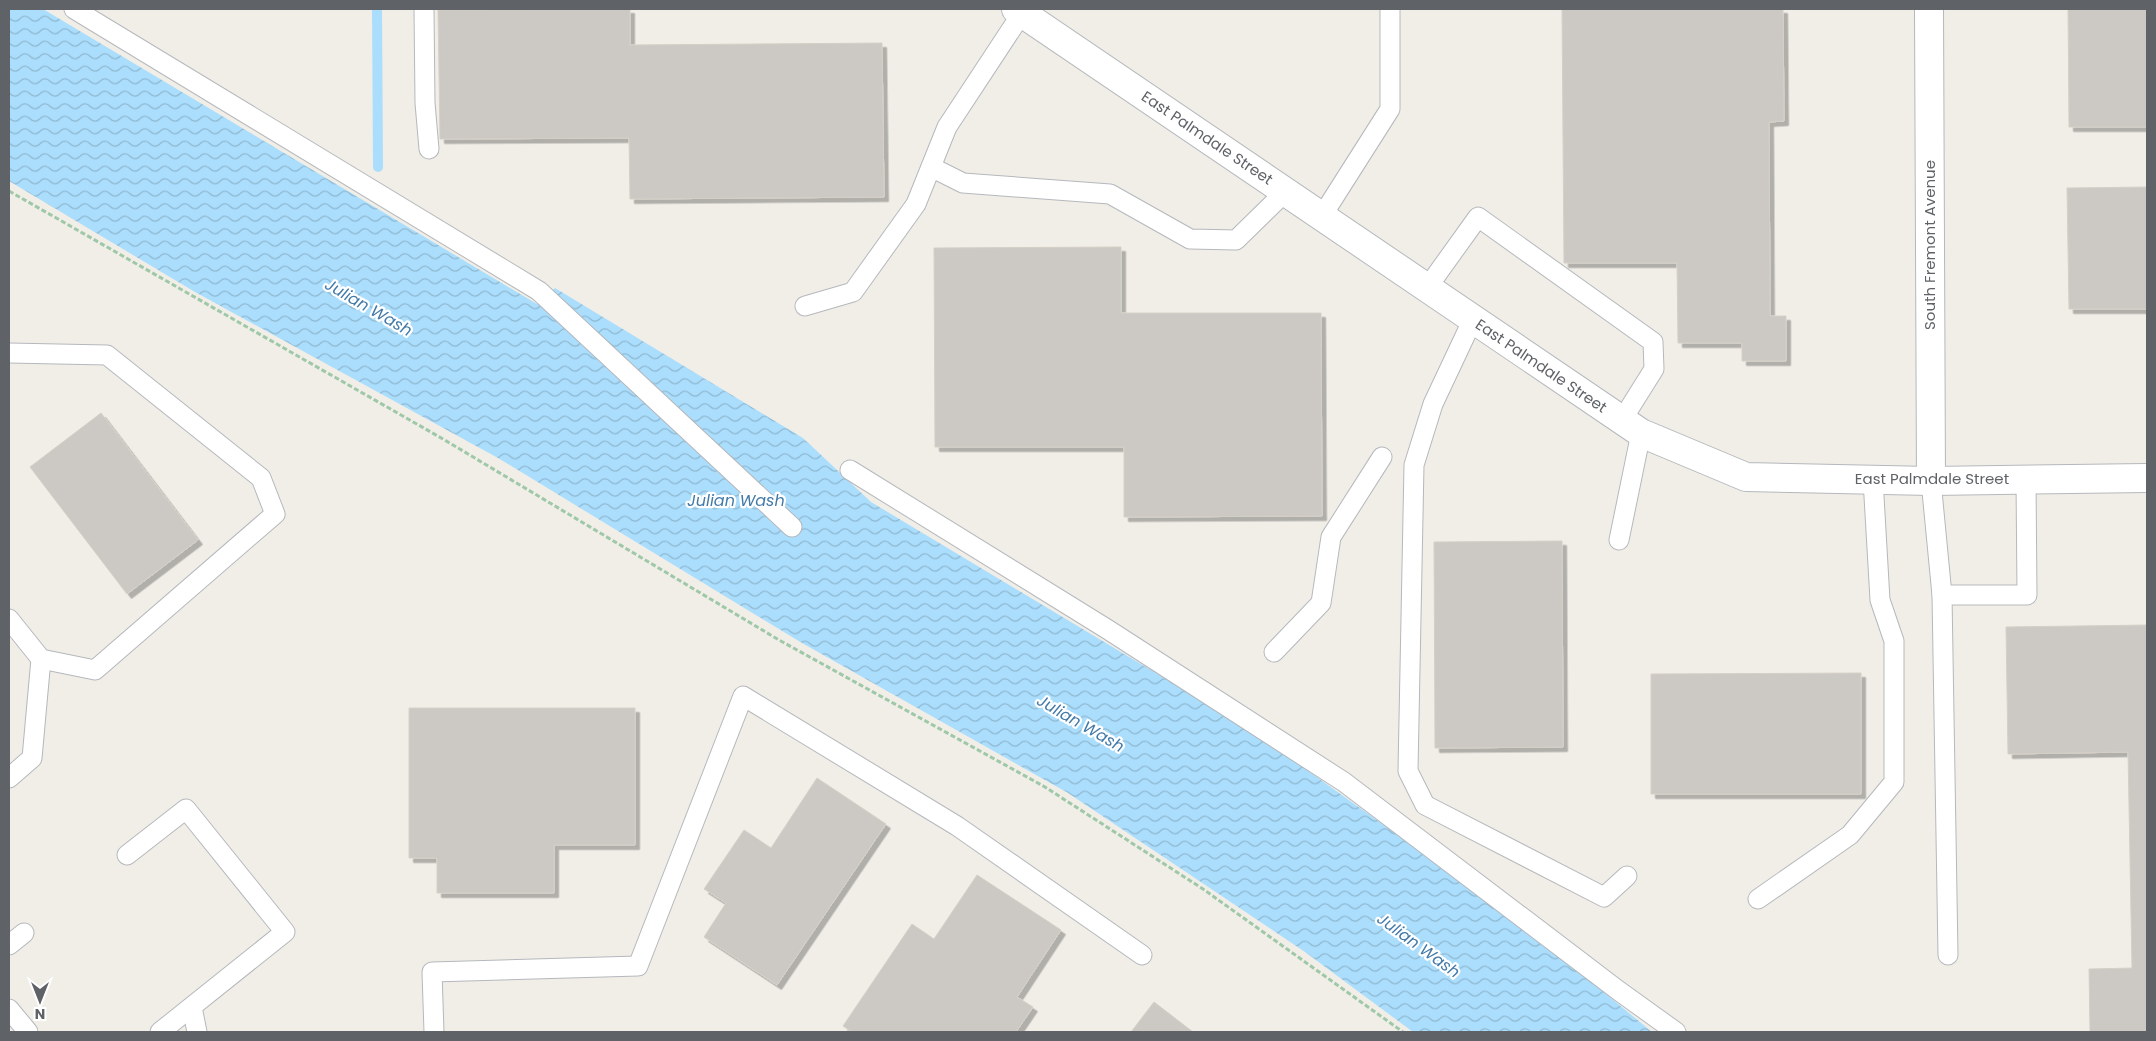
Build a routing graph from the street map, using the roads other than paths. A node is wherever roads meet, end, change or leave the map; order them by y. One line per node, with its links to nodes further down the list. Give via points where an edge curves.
1 (74, 9): 21 (lane, via 539,291)
2 (424, 9): 6 (lane)
3 (1390, 9): 9 (lane, via 1390,109)
4 (1930, 9): 20 (street, South Fremont Avenue)
5 (1019, 11): 7 (lane, via 947,127); 8 (street, East Palmdale Street)
6 (429, 149)
7 (930, 168): 8 (lane, via 963,183 1110,194 1190,239 1236,240); 11 (lane, via 916,204 853,292)
8 (1285, 192): 9 (street, East Palmdale Street)
9 (1322, 216): 10 (street, East Palmdale Street)
10 (1427, 288): 12 (street, East Palmdale Street); 14 (lane, via 1478,217 1653,342 1654,369)
11 (805, 306)
12 (1473, 319): 14 (street, East Palmdale Street); 29 (lane, via 1433,404 1414,465 1408,771 1425,805 1604,897)
13 (9, 353): 26 (lane, via 107,355 261,478 275,514 95,670)
14 (1631, 427): 18 (street, East Palmdale Street, via 1746,477); 22 (lane)
15 (1382, 457): 25 (lane, via 1331,538 1321,603)
16 (850, 470): 39 (lane, via 1108,629 1344,782)
17 (2147, 478): 19 (street, East Palmdale Street)
18 (1873, 480): 20 (street, East Palmdale Street); 30 (lane, via 1880,600 1894,642 1894,782 1850,834)
19 (2026, 480): 20 (street, East Palmdale Street); 23 (lane, via 2027,595)
20 (1931, 481): 23 (lane)
21 (792, 527)
22 (1619, 540)
23 (1942, 595): 32 (lane)
24 (9, 619): 26 (lane)
25 (1274, 652)
26 (41, 659): 27 (lane, via 32,758)
27 (9, 778)
28 (127, 855): 33 (lane, via 186,809 286,932)
29 (1627, 876)
30 (1758, 899)
31 (1142, 955): 38 (lane, via 957,826 743,696 638,966 432,972)
32 (1948, 955)
33 (192, 1007): 36 (lane); 37 (lane)
34 (9, 1009): 35 (lane)
35 (28, 1032)
36 (160, 1032)
37 (197, 1032)
38 (434, 1032)
39 (1676, 1032)

